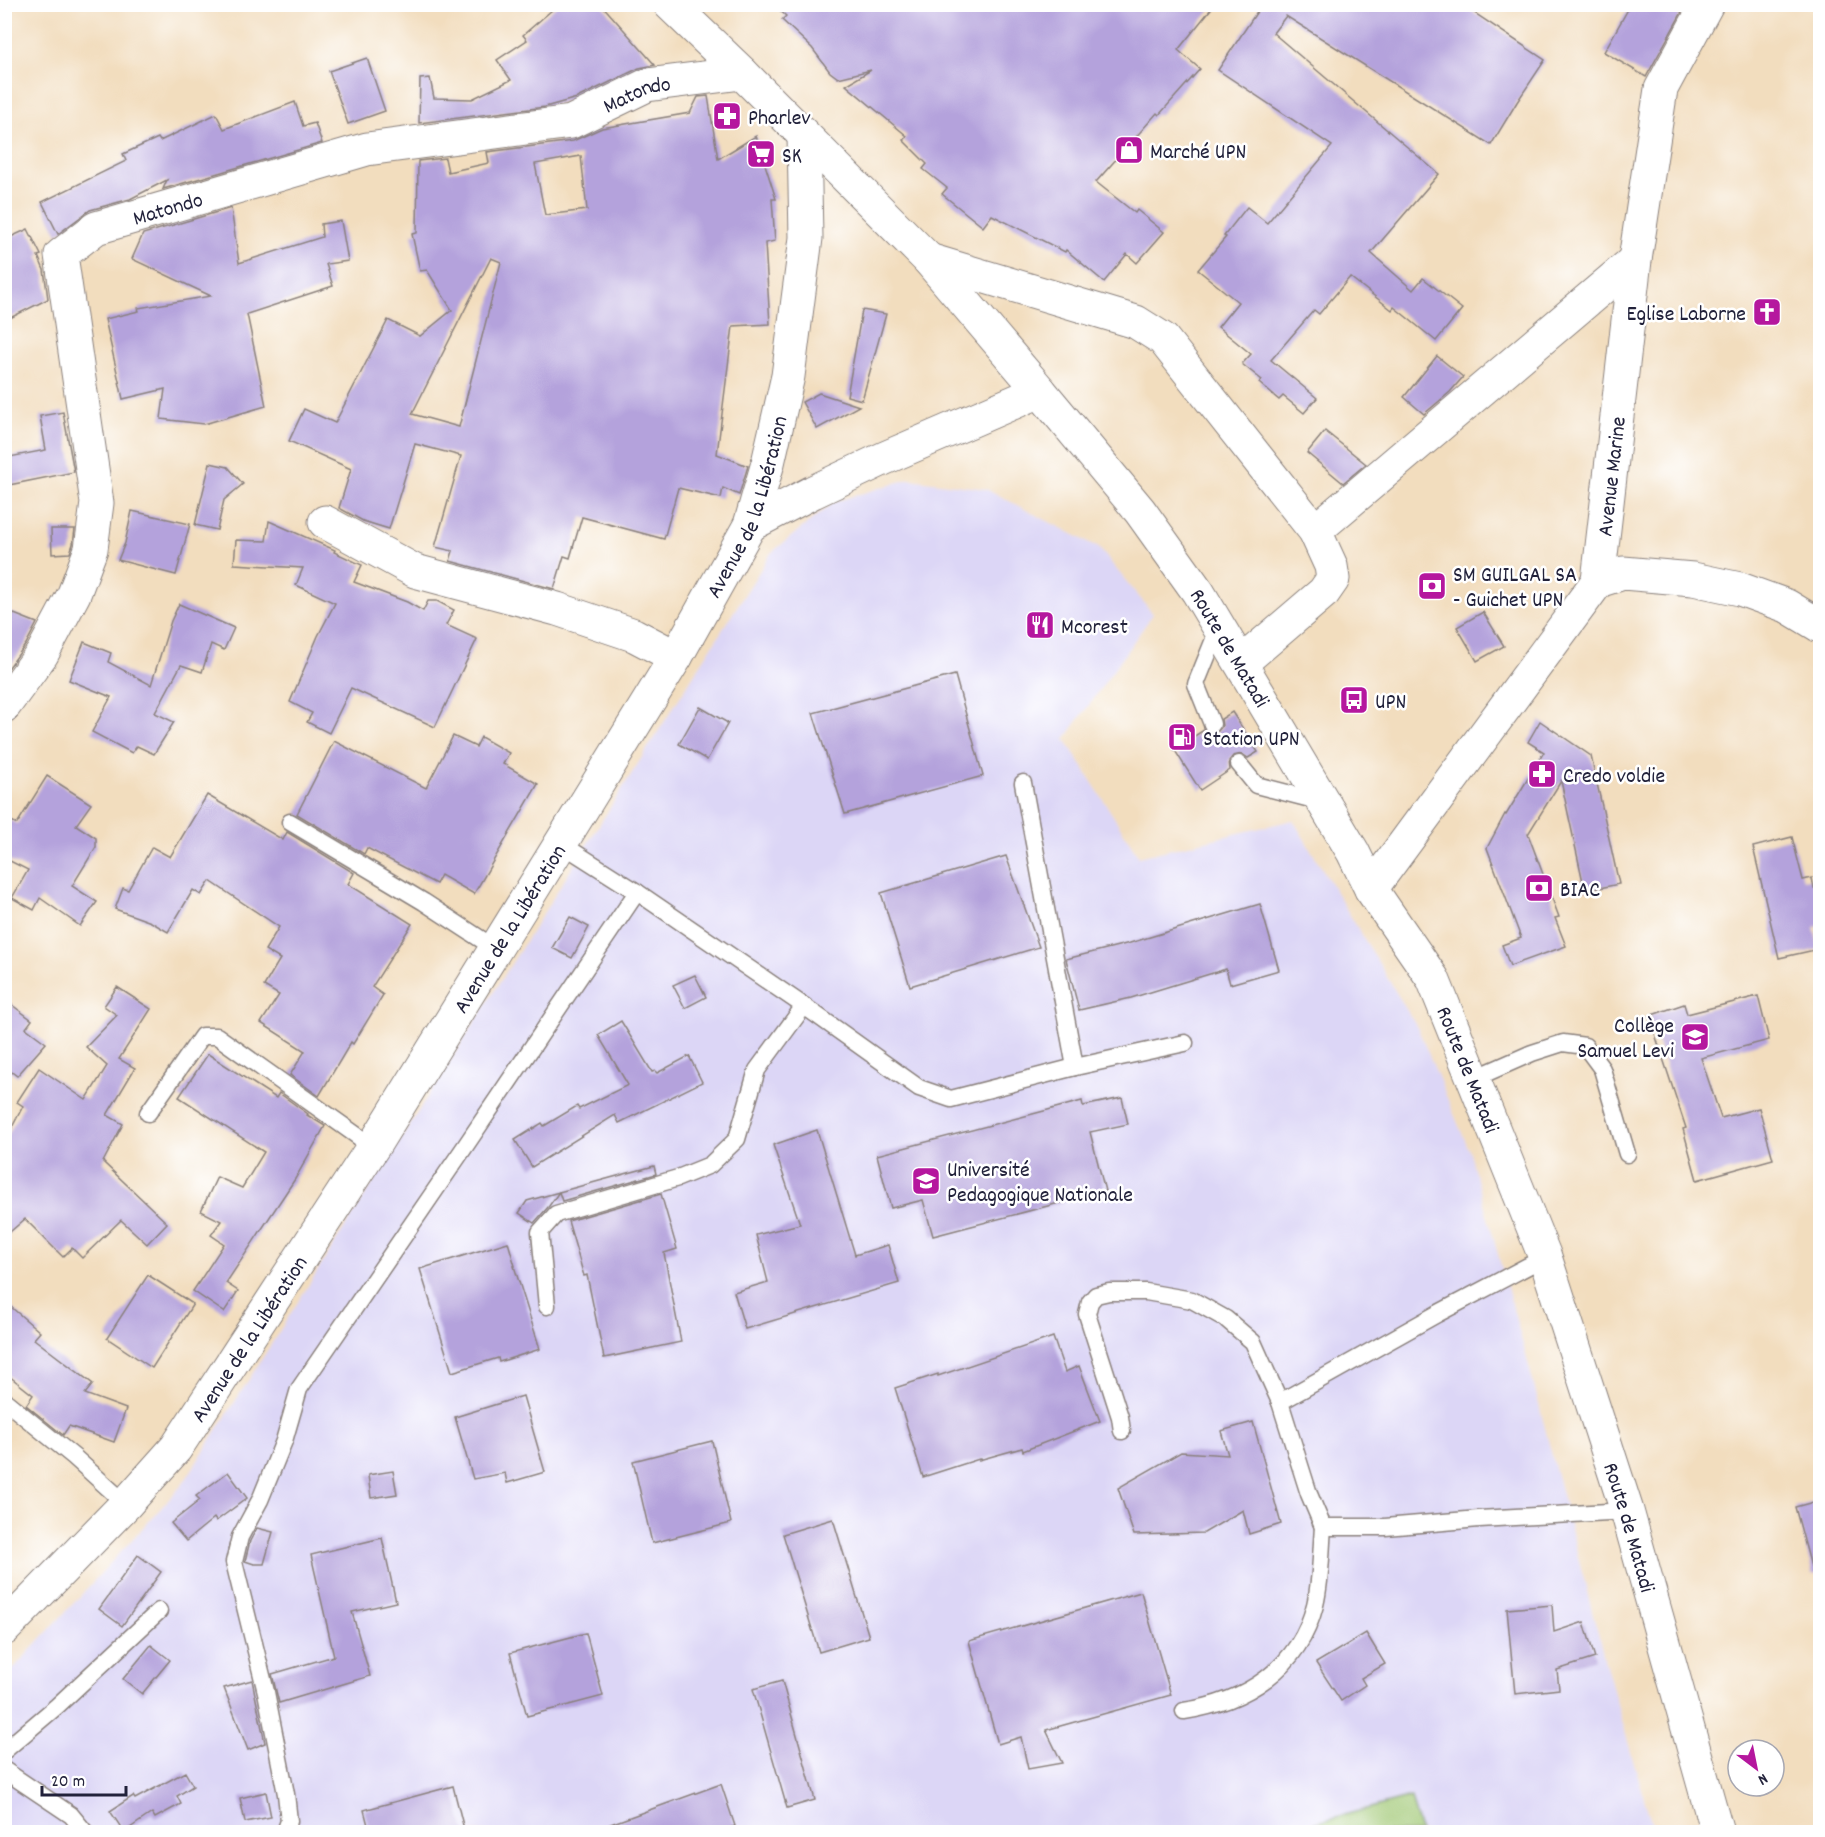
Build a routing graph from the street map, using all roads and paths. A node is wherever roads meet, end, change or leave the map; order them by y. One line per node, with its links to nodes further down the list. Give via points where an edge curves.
1 (670, 4): 3 (main road)
2 (1707, 4): 6 (main road, Avenue Marine, via 1661,89)
3 (742, 73): 4 (main road); 16 (main road, Matondo, via 647,85 571,122 367,149 96,228 61,255 97,503 91,549 74,594 42,654)
4 (804, 136): 5 (main road); 9 (main road, Avenue de la Libération, via 806,238 788,376)
5 (929, 260): 7 (main road, Route de Matadi); 10 (main road, via 1136,322 1163,339)
6 (1635, 260): 10 (main road); 11 (main road, Avenue Marine)
7 (1040, 391): 9 (main road, via 885,458); 12 (main road, Route de Matadi, via 1140,511)
8 (325, 522): 14 (main road, via 415,572 557,609 634,635)
9 (750, 525): 14 (main road, Avenue de la Libération)
10 (1316, 531): 15 (main road, via 1333,579 1324,592)
11 (1598, 581): 13 (main road, via 1623,573 1693,579 1740,589 1787,606); 23 (main road, Avenue Marine)
12 (1219, 626): 15 (main road, Route de Matadi); 17 (lane, via 1196,684)
13 (1821, 626)
14 (676, 657): 22 (main road, Avenue de la Libération)
15 (1241, 663): 20 (main road, Route de Matadi)
16 (4, 706)
17 (1212, 724)
18 (1239, 764): 20 (lane, via 1256,785)
19 (1023, 783): 28 (lane)
20 (1324, 803): 23 (main road, Route de Matadi)
21 (290, 822): 25 (lane)
22 (560, 843): 24 (lane); 25 (main road, Avenue de la Libération)
23 (1371, 889): 29 (main road, Route de Matadi, via 1433,979)
24 (637, 892): 26 (lane); 47 (lane, via 299,1389 284,1441 240,1537 234,1562 286,1794 289,1821)
25 (496, 950): 31 (main road, Avenue de la Libération)
26 (804, 1006): 28 (lane, via 919,1088 951,1099); 34 (lane, via 757,1070 737,1139 710,1165 555,1214 540,1232)
27 (1185, 1043): 28 (lane)
28 (1076, 1067)
29 (1473, 1079): 32 (lane, via 1563,1042 1586,1046 1602,1069); 33 (main road, Route de Matadi)
30 (148, 1113): 31 (lane, via 202,1035 217,1036)
31 (373, 1147): 38 (main road, Avenue de la Libération, via 176,1448)
32 (1627, 1154)
33 (1545, 1257): 36 (lane); 39 (main road, Route de Matadi)
34 (547, 1306)
35 (4, 1400): 38 (lane)
36 (1280, 1402): 37 (lane, via 1253,1342 1226,1319 1192,1300 1146,1292 1109,1292 1096,1295 1087,1314); 40 (lane)
37 (1122, 1431)
38 (126, 1504): 42 (main road, Avenue de la Libération)
39 (1627, 1511): 40 (lane, via 1385,1527); 48 (main road, Route de Matadi)
40 (1323, 1527): 43 (lane, via 1315,1604 1306,1632 1279,1669 1246,1692 1210,1707)
41 (159, 1611): 44 (lane)
42 (4, 1629)
43 (1184, 1711)
44 (4, 1750)
45 (4, 1770): 46 (lane, via 71,1815)
46 (85, 1833)
47 (285, 1833)
48 (1717, 1833)

